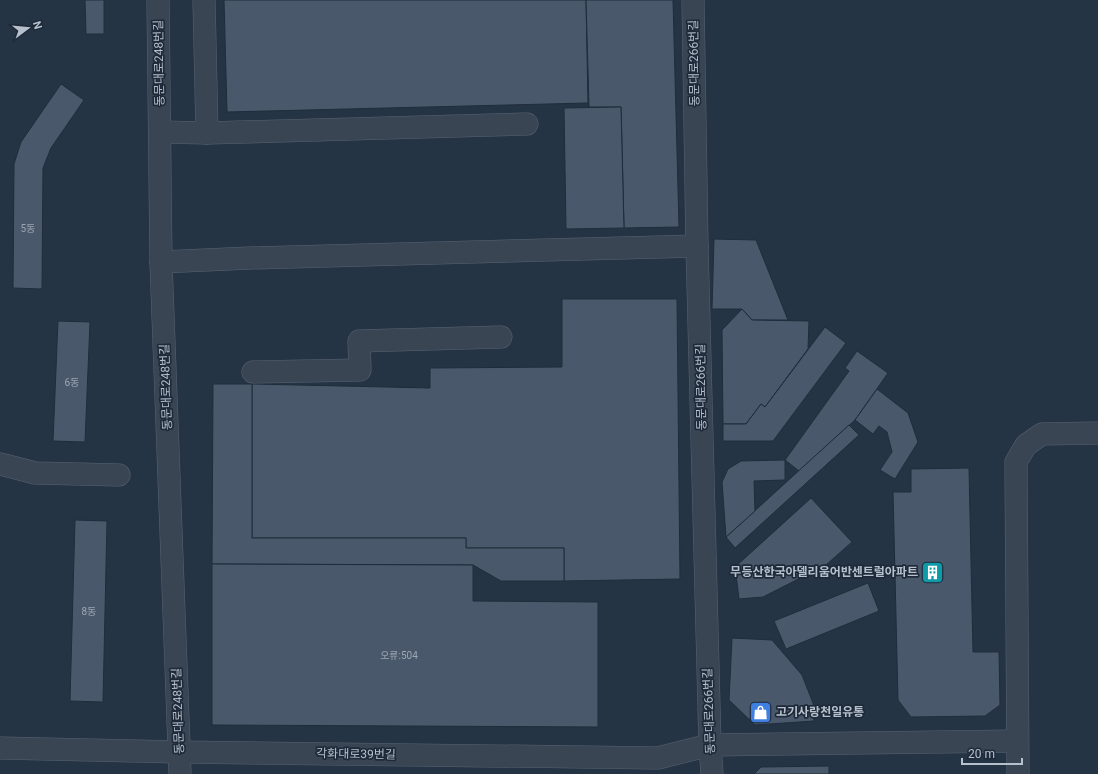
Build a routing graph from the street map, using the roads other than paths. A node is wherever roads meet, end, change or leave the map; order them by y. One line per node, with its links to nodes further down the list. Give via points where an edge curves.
1 (158, 0): 5 (street, 동문대로248번길)
2 (204, 0): 6 (street)
3 (693, 0): 7 (street, 동문대로266번길)
4 (527, 124): 6 (street)
5 (160, 132): 6 (street); 8 (street, 동문대로248번길)
6 (207, 133)
7 (697, 246): 8 (street); 15 (street, 동문대로266번길)
8 (161, 262): 17 (street, 동문대로248번길)
9 (501, 337): 10 (street, via 359,341 360,370)
10 (253, 372)
11 (1098, 433): 14 (street, via 1042,434 1026,445 1016,462)
12 (0, 464): 13 (street, via 35,473)
13 (120, 475)
14 (1017, 740): 15 (street, 각화대로39번길); 20 (street)
15 (710, 745): 17 (street, 각화대로39번길, via 658,758); 19 (street, 동문대로266번길)
16 (0, 748): 17 (street, 각화대로39번길)
17 (179, 752): 18 (street, 동문대로248번길)
18 (180, 774)
19 (712, 774)
20 (1018, 774)

